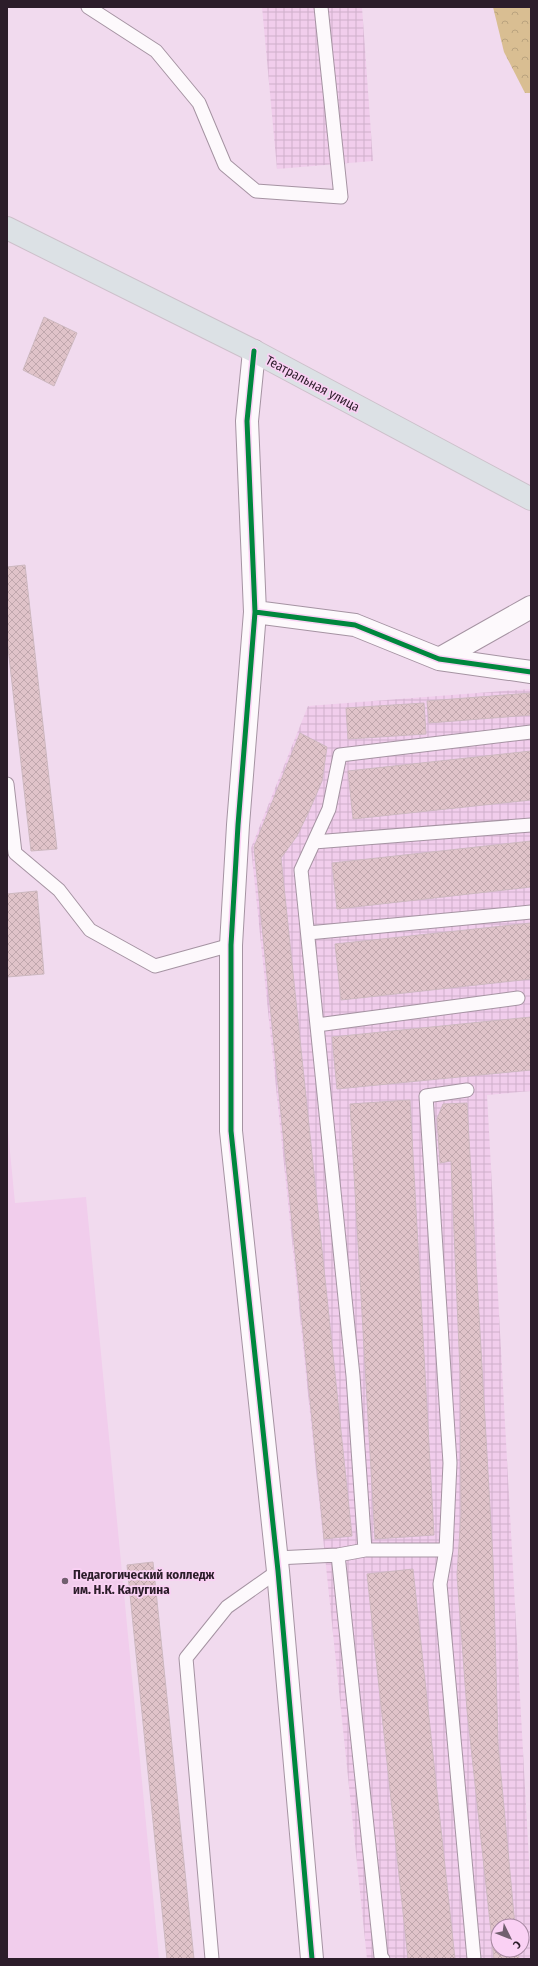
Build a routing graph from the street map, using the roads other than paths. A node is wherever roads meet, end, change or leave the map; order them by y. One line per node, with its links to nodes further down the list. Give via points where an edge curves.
1 (88, 7): 2 (lane, via 156,51 199,103 225,165 256,190 341,198)
2 (321, 7)
3 (7, 228): 4 (main road, Театральная улица)
4 (254, 351): 5 (main road, Театральная улица); 7 (street, via 247,421)
5 (531, 499)
6 (531, 607): 8 (street)
7 (255, 612): 8 (street, via 355,625); 16 (street)
8 (439, 659): 9 (street)
9 (531, 672)
10 (531, 732): 13 (lane, via 340,755 329,809)
11 (7, 784): 16 (lane, via 15,853 59,890 90,930 155,966)
12 (531, 825): 13 (lane)
13 (314, 842): 15 (lane, via 301,870)
14 (531, 912): 15 (lane)
15 (308, 933): 18 (lane)
16 (231, 945): 23 (street, via 231,1131)
17 (518, 998): 18 (lane)
18 (317, 1025): 20 (lane, via 353,1376)
19 (467, 1090): 21 (lane, via 426,1096 450,1463)
20 (365, 1550): 21 (lane); 22 (lane)
21 (446, 1550): 27 (lane, via 440,1584)
22 (338, 1555): 23 (lane); 26 (lane)
23 (277, 1564): 24 (lane, via 227,1607 186,1658); 25 (street)
24 (212, 1959)
25 (312, 1959)
26 (383, 1959)
27 (474, 1959)

